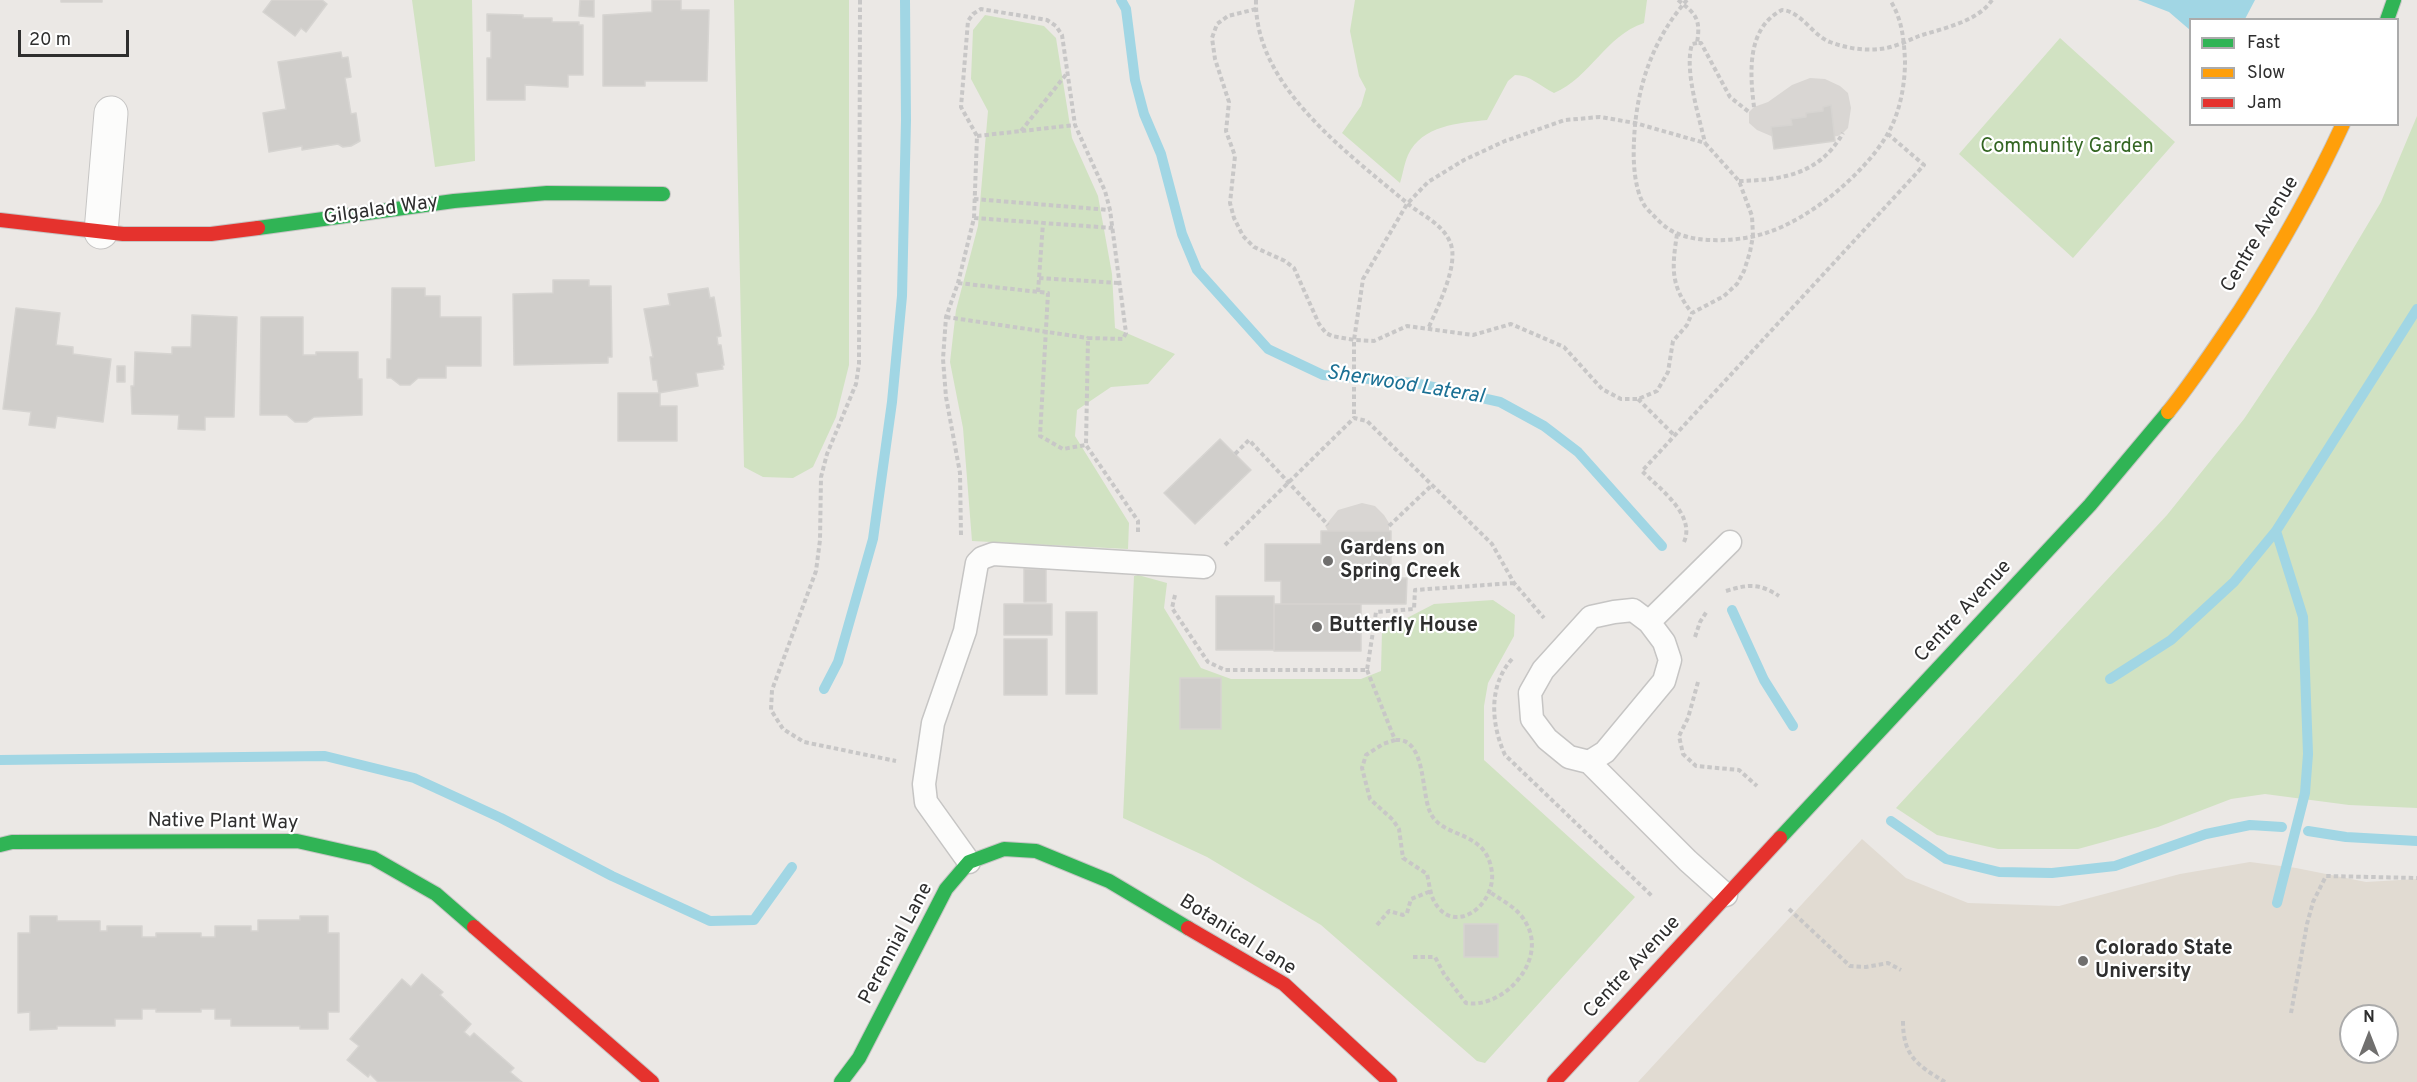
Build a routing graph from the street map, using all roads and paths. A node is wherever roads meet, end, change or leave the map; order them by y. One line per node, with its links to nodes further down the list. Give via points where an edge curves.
1 (860, 0): 75 (path, via 859,364 856,384 821,477 816,571 772,690 771,710 783,729 804,742)
2 (1256, 0): 9 (path)
3 (1678, 0): 8 (path)
4 (1687, 0): 8 (path)
5 (1890, 0): 11 (path)
6 (2394, 0): 10 (street)
7 (1992, 1): 11 (path, via 1960,23)
8 (1683, 4): 12 (path, via 1694,13 1700,27); 17 (path, via 1659,40 1645,71)
9 (1256, 9): 28 (path, via 1269,57 1293,95 1328,135); 46 (path, via 1228,16 1217,24 1212,38 1229,102 1226,131 1235,156 1230,203 1234,218 1254,247 1294,268 1326,333)
10 (2388, 18)
11 (1905, 42): 14 (path, via 1882,49 1847,47 1828,41 1795,14 1782,10 1765,23 1755,43 1750,74); 22 (path, via 1901,100)
12 (1697, 43): 15 (path, via 1701,43 1730,97); 24 (path, via 1692,44 1689,52 1689,67)
13 (1068, 71): 18 (path); 20 (path); 23 (path, via 1062,34 1047,20 981,9 973,14 968,21 961,107)
14 (1754, 107)
15 (1749, 112)
16 (111, 113): 34 (street)
17 (1635, 123): 24 (path); 28 (path, via 1600,117 1565,120 1505,141 1428,182); 35 (path, via 1633,153 1643,204)
18 (1075, 125): 20 (path); 29 (path)
19 (2342, 126): 83 (street, Centre Avenue, via 2269,265 2193,381 2090,505)
20 (1021, 131): 23 (path)
21 (1843, 133): 25 (path, via 1825,157 1802,171 1774,180)
22 (1888, 134): 36 (path, via 1835,193 1789,223); 49 (path, via 1924,165)
23 (977, 136): 27 (path)
24 (1705, 143): 25 (path)
25 (1739, 181): 36 (path, via 1752,216)
26 (663, 194): 34 (street, Gilgalad Way, via 547,193 465,200 211,234)
27 (974, 199): 29 (path); 30 (path)
28 (1407, 204): 43 (path, via 1439,226 1451,243 1452,264); 46 (path, via 1363,279)
29 (1110, 210): 33 (path)
30 (974, 218): 32 (path); 38 (path)
31 (0, 220): 34 (street, Gilgalad Way)
32 (1043, 223): 33 (path); 37 (path)
33 (1113, 228): 39 (path)
34 (101, 232)
35 (1677, 234): 36 (path, via 1701,239); 41 (path, via 1674,279 1680,298)
36 (1753, 236): 41 (path, via 1737,284)
37 (1039, 278): 39 (path); 40 (path)
38 (958, 283): 40 (path); 42 (path)
39 (1120, 283): 45 (path, via 1123,339)
40 (1038, 292): 44 (path, via 1048,293)
41 (1692, 314): 47 (path, via 1673,341 1668,372 1657,391)
42 (946, 317): 44 (path); 58 (path, via 943,358 960,473 961,540)
43 (1428, 329): 46 (path, via 1407,326 1374,341); 47 (path, via 1473,335 1511,324 1564,347 1602,389 1621,399)
44 (1046, 330): 45 (path); 50 (path, via 1040,436 1063,449)
45 (1088, 338): 50 (path)
46 (1354, 340): 48 (path)
47 (1638, 399): 49 (path)
48 (1354, 418): 52 (path); 53 (path, via 1367,422)
49 (1675, 436): 57 (path, via 1642,471 1682,511 1686,537)
50 (1086, 445): 59 (path, via 1138,521)
51 (1235, 454): 52 (path, via 1249,440)
52 (1288, 482): 54 (path); 60 (path)
53 (1431, 486): 55 (path); 61 (path, via 1492,544)
54 (1328, 525)
55 (1389, 526)
56 (1730, 542): 67 (lane)
57 (1682, 546)
58 (982, 558): 59 (lane, via 993,554); 75 (lane, via 977,563 965,631 935,713)
59 (1137, 562): 60 (lane)
60 (1204, 567): 71 (path, via 1175,594 1172,608 1208,662 1225,670)
61 (1514, 583): 66 (path); 71 (path, via 1415,590 1414,609 1376,612)
62 (1722, 592): 63 (path, via 1742,586 1763,586)
63 (1779, 596)
64 (1709, 607): 69 (path)
65 (1552, 612): 66 (path)
66 (1544, 618): 68 (path)
67 (1649, 622): 74 (lane, via 1664,642 1670,660 1664,681 1605,752); 74 (lane, via 1633,610 1591,617 1544,670 1530,693 1532,719 1547,739 1569,757)
68 (1538, 626)
69 (1694, 639)
70 (1513, 658): 84 (path, via 1499,680 1494,703 1495,726 1505,755)
71 (1367, 670): 73 (path)
72 (1696, 671): 76 (path, via 1698,682 1679,736 1683,754 1695,766 1739,770)
73 (1395, 740): 81 (path, via 1366,755 1363,779 1370,799 1398,829 1403,858 1427,874); 82 (path, via 1409,743 1415,752 1431,815 1481,845 1489,858)
74 (1589, 762): 83 (lane)
75 (924, 766): 78 (lane, via 926,802)
76 (1757, 786)
77 (0, 845): 91 (street, Native Plant Way, via 297,841 373,858 436,894)
78 (969, 862): 80 (street, Perennial Lane, via 1004,849 1036,851); 92 (street, Perennial Lane, via 946,889 859,1058)
79 (2417, 878): 89 (path, via 2326,876 2310,913)
80 (1110, 881): 93 (street, Botanical Lane, via 1284,984)
81 (1431, 891): 82 (path, via 1443,912 1464,917 1481,906); 86 (path, via 1411,898 1407,913 1389,911)
82 (1491, 893): 87 (path, via 1527,923 1531,956 1520,979 1497,997 1479,1005 1466,1003 1435,957)
83 (1726, 895): 94 (street, Centre Avenue)
84 (1653, 897)
85 (1789, 909): 88 (path, via 1850,966 1888,963)
86 (1377, 925)
87 (1413, 957)
88 (1901, 970)
89 (2291, 1013)
90 (1903, 1021): 95 (path, via 1903,1037 1912,1057)
91 (652, 1082)
92 (841, 1082)
93 (1390, 1082)
94 (1554, 1082)
95 (1945, 1082)

